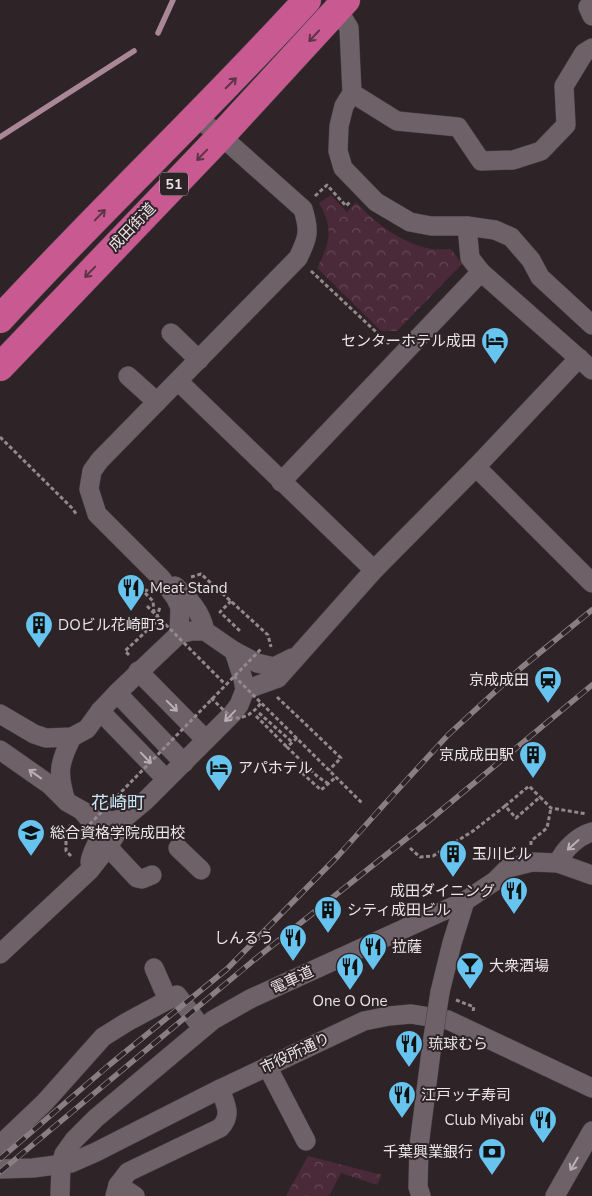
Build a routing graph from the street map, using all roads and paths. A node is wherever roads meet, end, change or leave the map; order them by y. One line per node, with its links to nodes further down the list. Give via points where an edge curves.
1 (307, 0): 5 (highway, 成田街道 / 51, one-way to 1)
2 (342, 5): 4 (street, via 349,28); 6 (highway, 成田街道 / 51, one-way to 6)
3 (592, 48): 4 (street, via 584,53 564,86 566,125 541,151 513,160 481,161 458,128 398,121)
4 (352, 93): 7 (street, via 344,106 339,126 338,151 343,168)
5 (196, 117): 6 (street); 12 (highway, 成田街道 / 51, one-way to 5)
6 (221, 136): 8 (street); 18 (highway, 成田街道 / 51, one-way to 18, via 73,302)
7 (355, 182): 8 (path, via 346,190 353,199 346,206 327,185); 9 (street, via 376,202 410,222 431,226)
8 (301, 207): 10 (street, via 308,230)
9 (467, 226): 11 (street, via 470,258); 13 (street, via 496,230 511,237 531,260 540,277)
10 (298, 258): 15 (path); 16 (street)
11 (481, 272): 15 (street); 17 (street)
12 (0, 319)
13 (592, 324)
14 (171, 333): 16 (street)
15 (400, 355): 23 (street)
16 (199, 360): 20 (street)
17 (585, 364): 22 (street)
18 (0, 367)
19 (128, 376): 21 (street)
20 (178, 380): 21 (street); 23 (street)
21 (157, 402): 25 (street, via 100,460 92,471 89,489 97,514)
22 (476, 467): 24 (street); 27 (street)
23 (281, 482): 24 (street)
24 (374, 570): 39 (street)
25 (161, 578): 34 (street, via 176,586 195,606); 35 (street, via 180,607)
26 (183, 580): 29 (path, via 201,574)
27 (592, 583)
28 (153, 597): 32 (path, via 146,590 144,592 153,601)
29 (231, 601): 33 (path, via 220,612); 38 (path, via 268,635)
30 (161, 603): 40 (path, via 155,623 125,651)
31 (147, 606): 32 (path, bridge)
32 (154, 613): 42 (path, bridge)
33 (222, 615)
34 (205, 631): 35 (street); 37 (street)
35 (179, 634): 40 (street)
36 (260, 649): 41 (path, bridge)
37 (234, 651): 39 (street, via 257,663 274,667); 41 (street, via 243,679)
38 (274, 654)
39 (297, 656): 41 (street, via 278,678)
40 (137, 663): 43 (street); 51 (street, one-way to 51)
41 (240, 683): 42 (path, bridge); 46 (path, bridge); 51 (street, via 239,705)
42 (225, 684): 45 (path, bridge)
43 (117, 693): 47 (street); 55 (street)
44 (277, 697): 56 (path, via 341,758)
45 (211, 698): 46 (path, bridge, via 232,718 244,718); 67 (path, bridge)
46 (261, 704): 50 (path, bridge)
47 (100, 711): 49 (street, via 87,729); 59 (street, one-way to 59)
48 (0, 714): 49 (street, via 46,738)
49 (72, 737): 67 (street, via 64,754 60,783)
50 (297, 738): 52 (path, bridge); 56 (path, bridge)
51 (206, 740): 55 (street)
52 (292, 742): 53 (path); 53 (path, via 258,714)
53 (287, 746): 60 (path)
54 (0, 750): 67 (street, one-way to 54, via 50,785)
55 (184, 762): 59 (street)
56 (329, 770): 58 (path, bridge)
57 (302, 774): 60 (path, via 321,790)
58 (336, 778): 60 (path); 62 (path, bridge)
59 (166, 779): 66 (street)
60 (329, 784)
61 (540, 797): 63 (path, via 528,786); 63 (path, via 516,818); 64 (path)
62 (362, 803)
63 (505, 806): 72 (path, via 433,856 420,857)
64 (551, 808): 65 (path); 69 (path, via 547,828)
65 (592, 815)
66 (127, 816): 67 (street, via 114,821); 70 (street)
67 (77, 817): 73 (path, via 66,831 66,851); 76 (street, via 96,826 98,841 91,855)
68 (592, 832): 74 (street, one-way to 74, via 571,845)
69 (531, 841)
70 (108, 847): 76 (street); 77 (street, via 137,878)
71 (178, 848): 75 (street)
72 (410, 848)
73 (71, 856)
74 (558, 863): 78 (street, 電車道); 79 (street, 電車道, via 532,862 508,868)
75 (200, 870)
76 (89, 871): 80 (street)
77 (152, 874)
78 (592, 875)
79 (465, 902): 83 (street, 電車道, via 250,999); 95 (street, bridge, via 440,992 432,1044 419,1146)
80 (0, 954)
81 (154, 968): 82 (street)
82 (168, 1000): 83 (street, via 177,995); 89 (street, via 103,1037 45,1102)
83 (202, 1028): 90 (street, 電車道, via 96,1118 74,1140)
84 (267, 1066): 85 (street, 市役所通り, via 364,1021 411,1014 448,1020); 86 (street, 市役所通り); 88 (street)
85 (592, 1088)
86 (220, 1089): 90 (street, 市役所通り, via 96,1152); 92 (street, via 228,1110 225,1123 220,1128 128,1172)
87 (592, 1131): 96 (street, one-way to 96)
88 (306, 1141)
89 (0, 1145)
90 (61, 1165): 91 (street, 市役所通り); 93 (street, 電車道)
91 (0, 1169)
92 (116, 1190): 94 (street)
93 (60, 1196)
94 (135, 1196)
95 (421, 1196)
96 (555, 1196)

